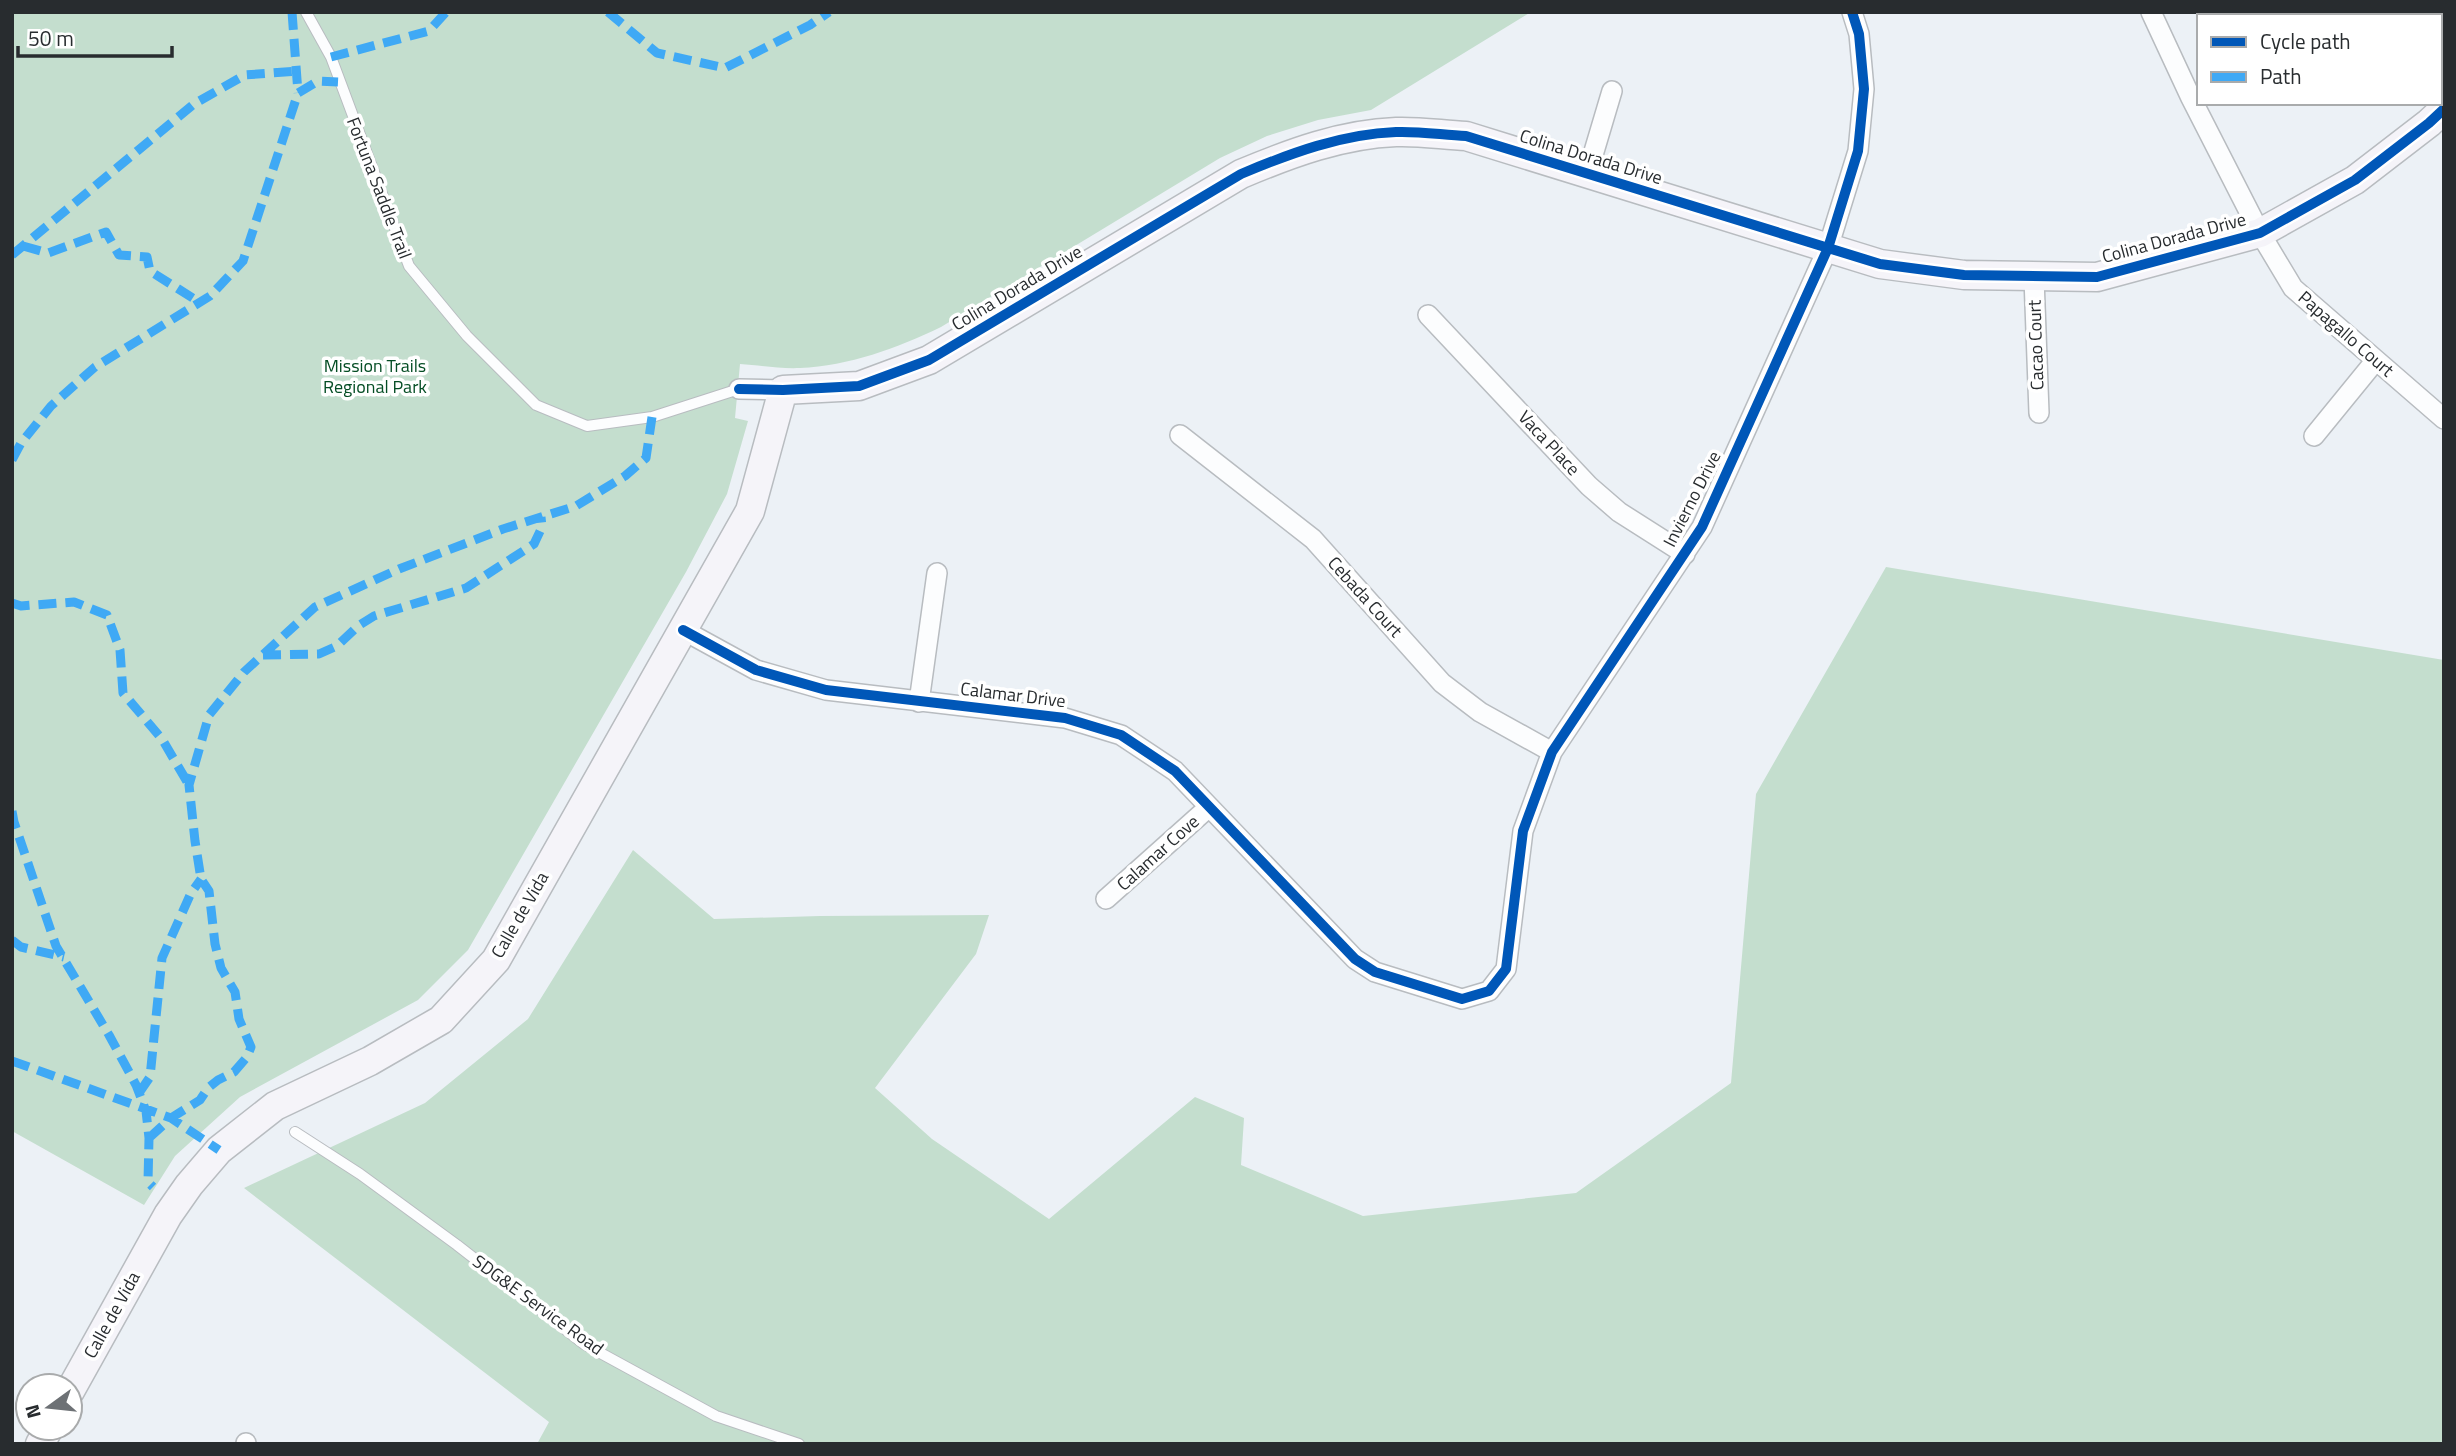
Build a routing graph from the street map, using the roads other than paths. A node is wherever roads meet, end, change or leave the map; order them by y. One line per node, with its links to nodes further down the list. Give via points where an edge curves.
1 (306, 12): 12 (lane, Fortuna Saddle Trail, via 331,57 409,266 467,336 536,405 587,426 652,417)
2 (1852, 12): 8 (street, Invierno Drive, via 1859,34 1864,89 1858,151)
3 (2151, 12): 7 (street, Papagallo Court)
4 (1612, 91): 6 (street)
5 (2444, 109): 7 (street, Colina Dorada Drive, via 2355,180)
6 (1587, 175): 8 (street, Colina Dorada Drive); 13 (street, Colina Dorada Drive, via 1466,136 1413,132 1362,135 1289,154 1241,174 929,360 859,386)
7 (2260, 233): 9 (street, Colina Dorada Drive, via 2097,276); 11 (street, Papagallo Court, via 2293,288)
8 (1828, 248): 9 (street, Colina Dorada Drive, via 1892,265); 18 (street, Invierno Drive, via 1702,527)
9 (2034, 278): 14 (street, Cacao Court)
10 (1428, 315): 18 (street, Vaca Place, via 1589,486 1619,512)
11 (2376, 360): 15 (street, Papagallo Court); 17 (street)
12 (739, 389): 13 (street, Colina Dorada Drive)
13 (783, 390): 20 (street, Calle de Vida, via 750,512)
14 (2039, 413)
15 (2444, 418)
16 (1180, 435): 22 (street, Cebada Court, via 1313,539 1441,683 1480,712)
17 (2314, 436)
18 (1685, 554): 22 (street, Invierno Drive)
19 (937, 573): 21 (street)
20 (683, 630): 21 (street, Calamar Drive, via 756,670 826,690); 27 (street, Calle de Vida, via 496,960 441,1020 370,1061 275,1106 219,1150 168,1215)
21 (919, 702): 23 (street, Calamar Drive, via 1065,718 1121,735 1175,771)
22 (1552, 752): 25 (street, Invierno Drive, via 1523,831 1506,969 1489,992)
23 (1209, 807): 24 (street, Calamar Cove); 25 (street, Calamar Drive, via 1355,958 1375,972)
24 (1106, 899)
25 (1462, 999)
26 (295, 1132): 28 (lane, SDG&E Service Road, via 457,1245 584,1344 716,1416)
27 (81, 1372)
28 (799, 1444)

